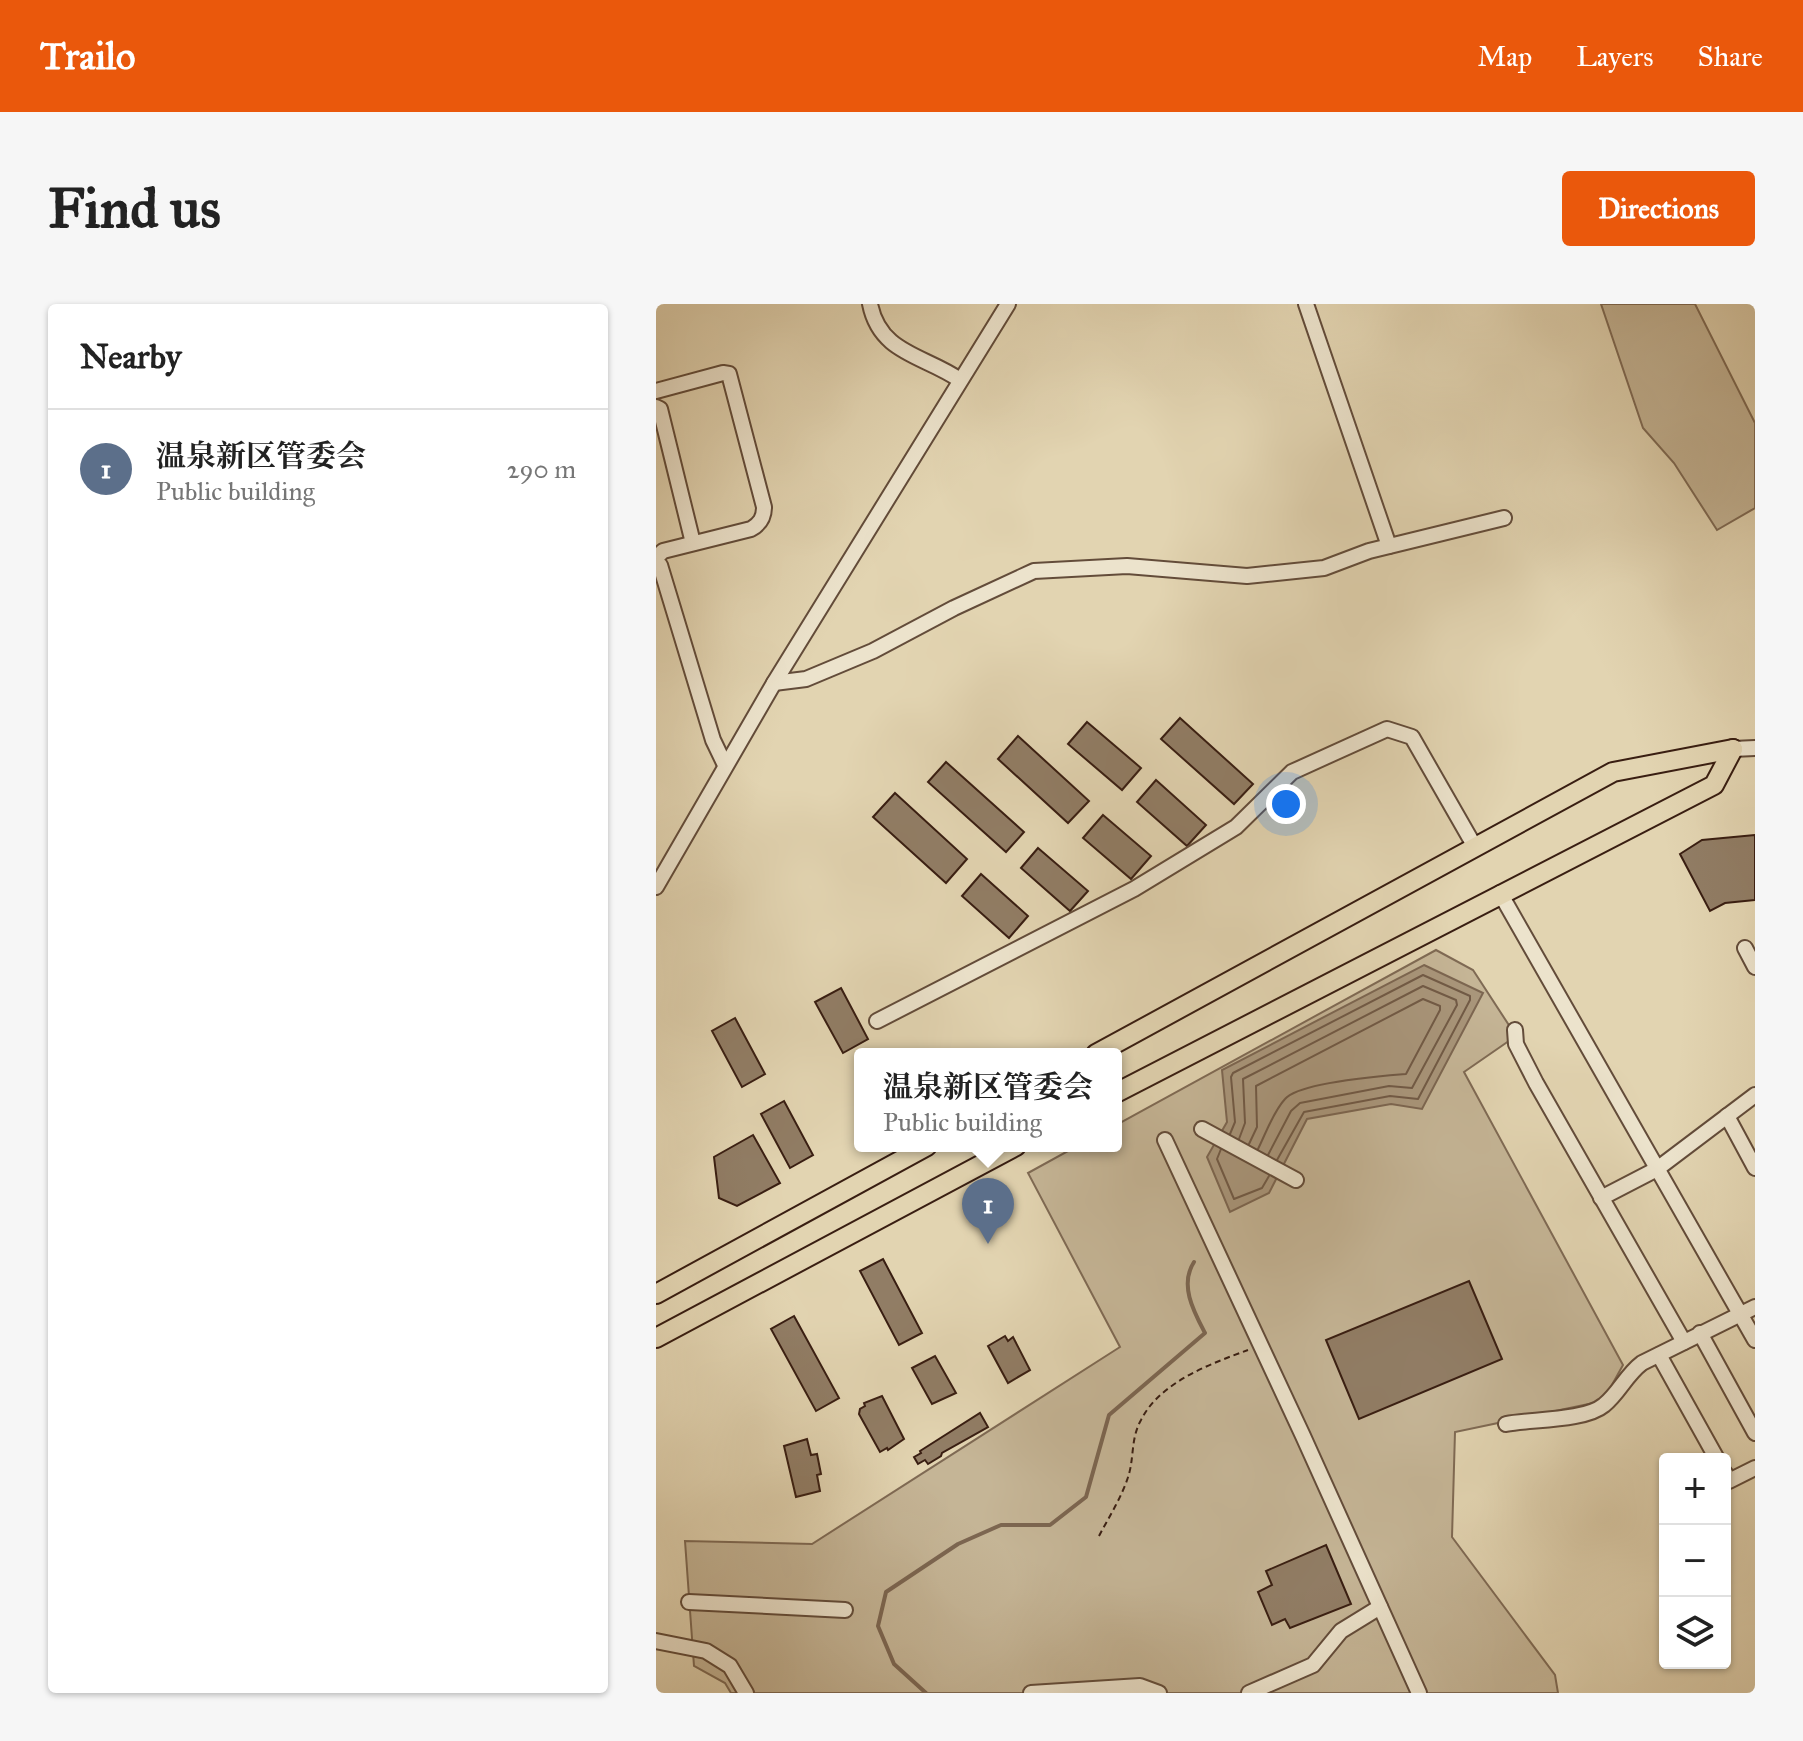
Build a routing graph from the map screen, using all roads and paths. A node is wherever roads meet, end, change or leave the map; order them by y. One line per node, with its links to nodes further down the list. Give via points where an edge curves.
1 (870, 304): 4 (street, via 888,342)
2 (1008, 304): 4 (street)
3 (1306, 304): 9 (street)
4 (960, 380): 11 (street)
5 (656, 391): 8 (street, via 729,374 764,507 757,526)
6 (656, 407): 8 (street)
7 (1504, 518): 9 (street)
8 (693, 543): 10 (street, via 663,551)
9 (1389, 546): 11 (street, via 1324,568 1247,576 1127,566 1034,571 873,651 806,679)
10 (658, 561): 14 (street)
11 (774, 683): 14 (street)
12 (1755, 748): 13 (street)
13 (1733, 749): 15 (main road, via 1613,772); 17 (main road, via 1714,785)
14 (725, 765): 16 (street)
15 (1475, 847): 20 (street, via 1412,737 1387,729 1292,772 1236,827 1134,889); 22 (main road)
16 (656, 887)
17 (1500, 893): 23 (main road); 31 (street)
18 (1745, 948): 19 (street)
19 (1755, 967)
20 (877, 1021)
21 (1515, 1030): 33 (street, via 1520,1053)
22 (1107, 1048)
23 (1122, 1090)
24 (1755, 1095): 25 (street)
25 (1727, 1116): 30 (street); 31 (street)
26 (1202, 1129): 32 (street)
27 (1165, 1140): 41 (street)
28 (916, 1152): 34 (main road)
29 (1005, 1152): 38 (main road)
30 (1755, 1168)
31 (1657, 1169): 33 (street); 36 (street)
32 (1296, 1180)
33 (1601, 1198): 40 (street)
34 (656, 1294)
35 (1755, 1307): 36 (street)
36 (1741, 1314): 37 (street); 39 (street)
37 (1700, 1333): 40 (street); 44 (street)
38 (656, 1338)
39 (1755, 1340)
40 (1684, 1342): 42 (street)
41 (1260, 1346): 48 (path, via 1180,1381 1155,1399 1140,1421 1129,1474); 50 (street)
42 (1659, 1355): 43 (street, via 1635,1369 1593,1413); 45 (street)
43 (1506, 1424)
44 (1755, 1433)
45 (1714, 1453)
46 (1755, 1468): 47 (street)
47 (1731, 1480)
48 (1099, 1536)
49 (689, 1602): 51 (street)
50 (1380, 1607): 56 (street, via 1341,1631 1313,1665); 57 (street)
51 (845, 1610)
52 (656, 1641): 53 (street, via 706,1651 730,1666)
53 (746, 1693)
54 (1031, 1693): 55 (street, via 1140,1686)
55 (1159, 1693)
56 (1249, 1693)
57 (1419, 1693)

